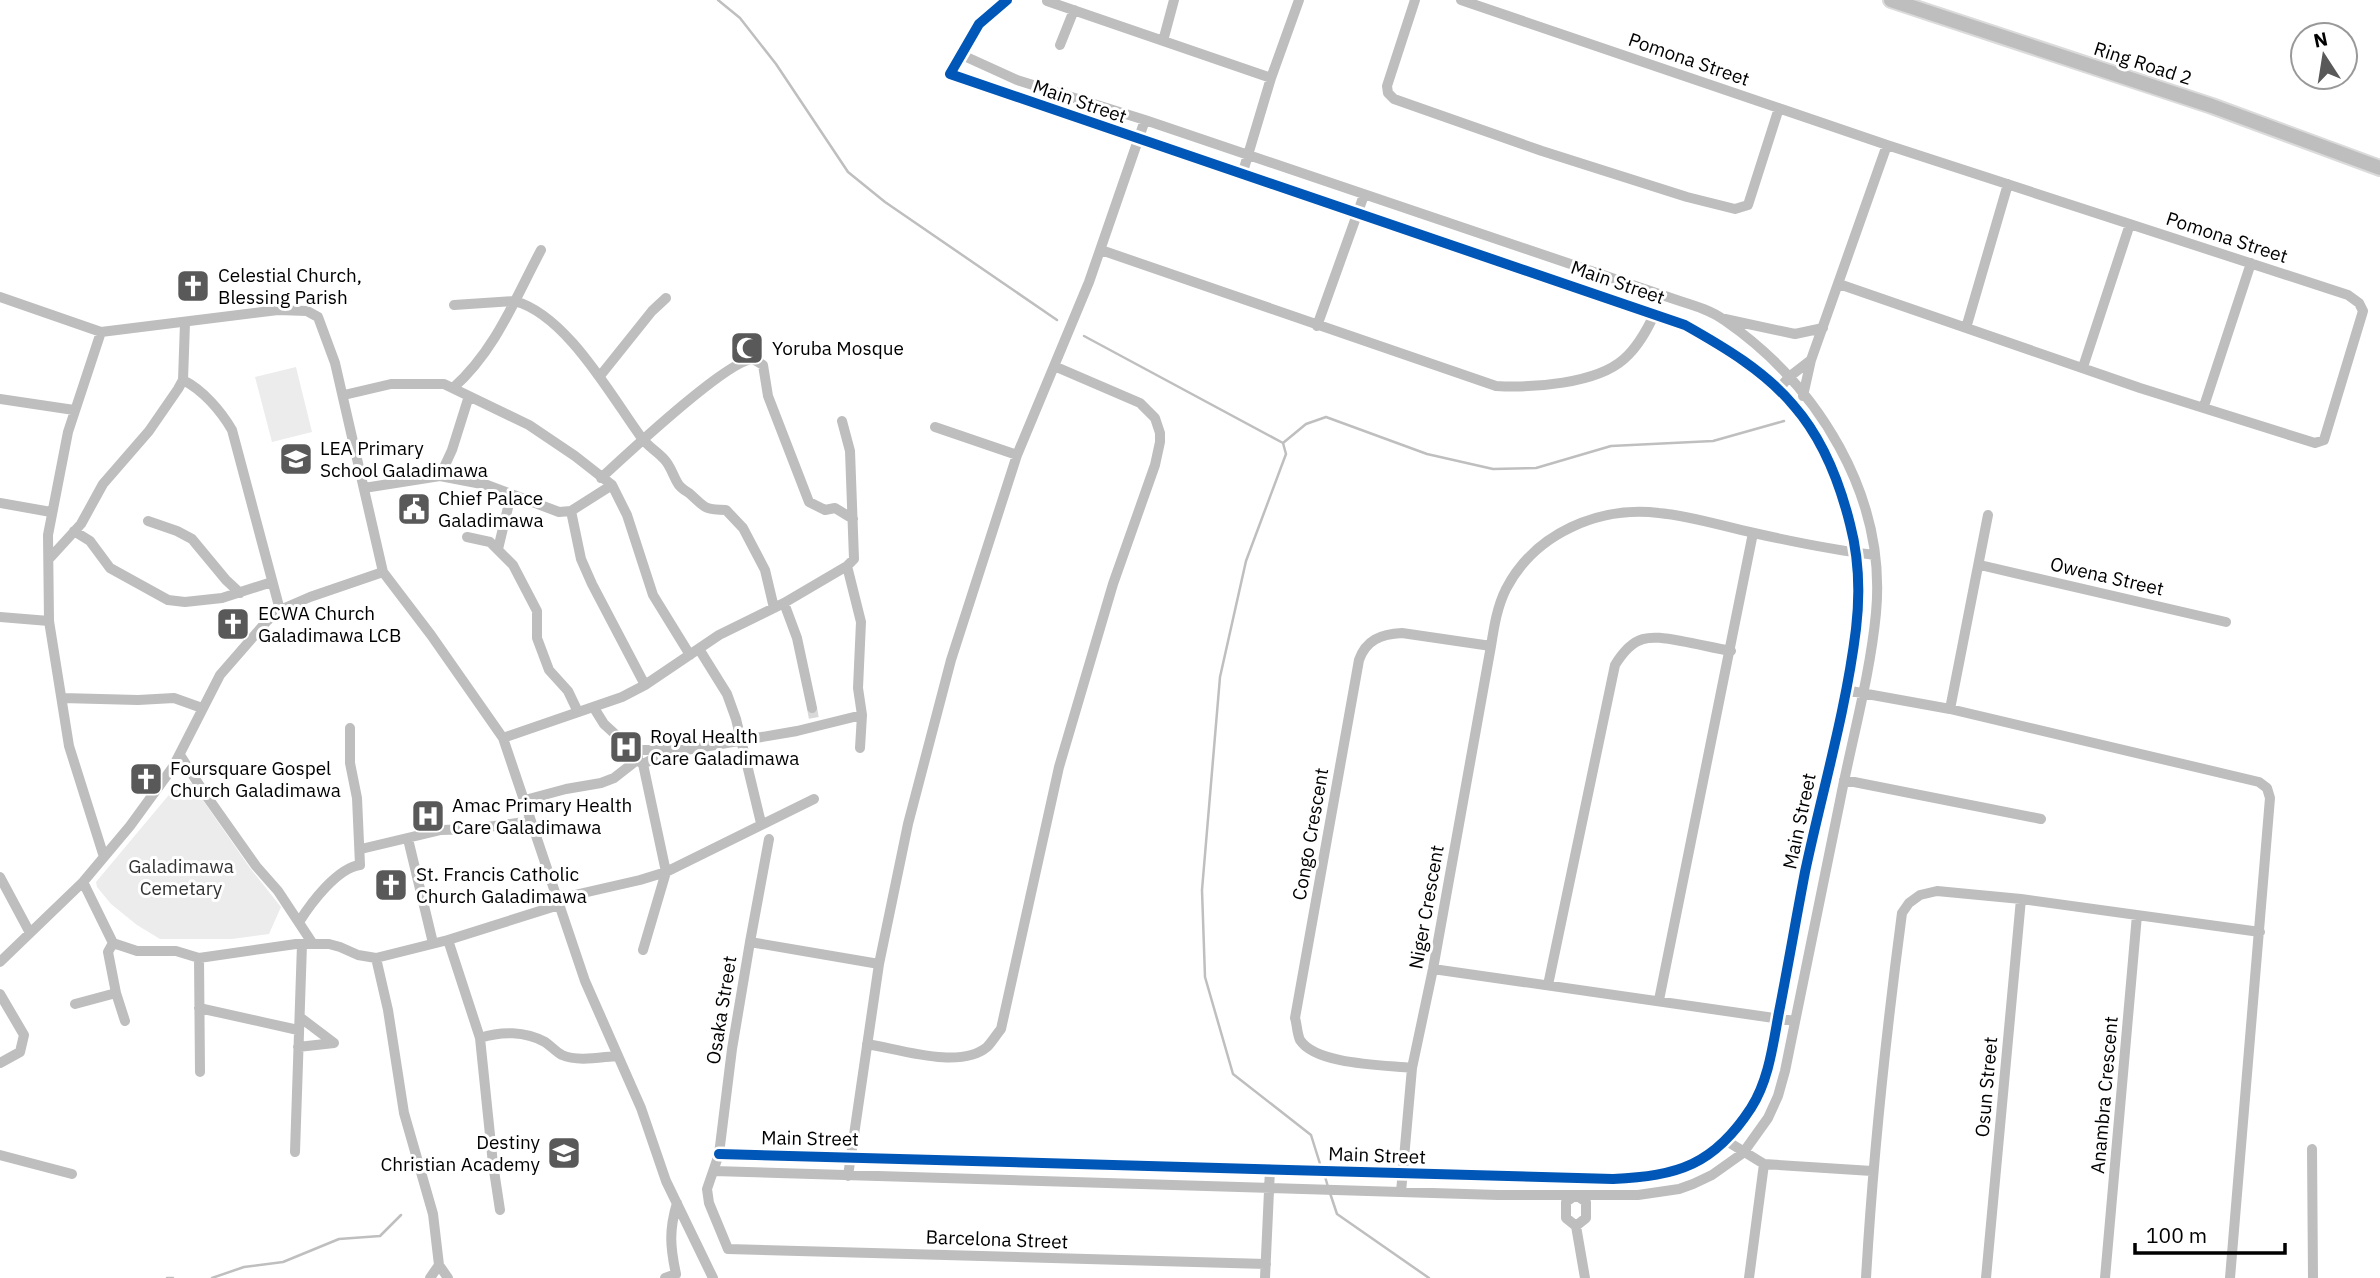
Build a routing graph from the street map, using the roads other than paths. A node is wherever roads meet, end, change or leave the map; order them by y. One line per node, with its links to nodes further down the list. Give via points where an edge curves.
1 (1007, 0): 11 (street, via 979,24)
2 (1174, 0): 9 (street)
3 (1298, 0): 12 (street)
4 (1415, 0): 16 (street, via 1387,86 1390,97 1687,197 1734,209 1748,205)
5 (1461, 0): 16 (street, Pomona Street)
6 (1891, 0): 22 (main road, Ring Road 2, via 2212,106)
7 (1047, 1): 8 (street)
8 (1074, 10): 9 (street); 10 (street)
9 (1163, 41): 12 (street)
10 (1060, 45)
11 (962, 55): 13 (street, Main Street); 14 (street, Main Street, via 950,74)
12 (1271, 78): 21 (street)
13 (1017, 80): 14 (street); 15 (street, Main Street)
14 (1012, 96): 18 (street, Main Street)
15 (1090, 103): 17 (street, Main Street); 18 (street)
16 (1779, 108): 20 (street, Pomona Street)
17 (1145, 120): 19 (street); 21 (street, Main Street)
18 (1084, 121): 19 (street, Main Street)
19 (1138, 139): 23 (street, Main Street); 29 (street)
20 (1887, 145): 24 (street, Pomona Street); 31 (street)
21 (1249, 155): 23 (street); 25 (street, Main Street)
22 (2380, 168)
23 (1242, 175): 26 (street, Main Street)
24 (2008, 184): 27 (street, Pomona Street); 41 (street)
25 (1364, 195): 26 (street); 37 (street, Main Street)
26 (1358, 212): 36 (street, Main Street); 39 (street)
27 (2130, 224): 30 (street, Pomona Street); 45 (street)
28 (541, 250): 34 (street)
29 (1101, 250): 39 (street); 44 (street)
30 (2250, 263): 56 (street); 56 (street, Pomona Street, via 2348,295 2363,311 2324,440 2307,442)
31 (1839, 284): 40 (street); 41 (street, Pomona Street)
32 (0, 297): 42 (street)
33 (666, 298): 46 (street)
34 (514, 301): 35 (street); 46 (street, via 549,321); 49 (street, via 492,344)
35 (454, 305)
36 (1655, 313): 39 (street, via 1631,352 1609,369 1578,379 1511,387 1496,386); 50 (street, Main Street, via 1719,344)
37 (1723, 319): 40 (street, via 1795,334); 47 (street, Main Street)
38 (185, 323): 42 (street); 48 (street); 52 (street, via 278,310 313,314 323,324)
39 (1317, 326)
40 (1823, 328): 43 (street)
41 (1966, 328): 45 (street, Pomona Street)
42 (100, 332): 57 (street)
43 (1811, 360): 47 (street); 51 (street)
44 (1054, 366): 61 (street); 152 (street, via 1140,403 1155,418 1160,442 1112,583 1059,767 1000,1029 986,1047 952,1059)
45 (2083, 367): 56 (street, Pomona Street)
46 (600, 376): 60 (street)
47 (1789, 377): 50 (street); 51 (street, Main Street)
48 (183, 380): 73 (street, via 149,431 103,484); 83 (street, via 205,396 232,430)
49 (453, 388): 52 (street, via 391,384); 53 (street)
50 (1778, 390): 55 (street, Main Street)
51 (1805, 394): 55 (street); 78 (street, Main Street, via 1848,463)
52 (344, 395): 65 (street)
53 (469, 396): 62 (street); 63 (street, via 529,425)
54 (0, 399): 57 (street)
55 (1795, 406): 77 (street, Main Street, via 1835,476)
56 (2204, 406)
57 (74, 410): 69 (street)
58 (842, 421): 71 (street, via 850,451)
59 (935, 426): 61 (street)
60 (642, 440): 63 (street); 71 (street, via 740,362 758,360 809,502 825,510 835,508); 85 (street, via 665,460 680,487 702,507 726,510 743,528)
61 (1017, 455): 138 (street, via 951,660 908,824)
62 (440, 476): 65 (street); 66 (street, via 477,482)
63 (601, 478): 64 (street)
64 (612, 485): 68 (street); 93 (street, via 627,515 653,595)
65 (364, 488): 82 (street)
66 (511, 495): 68 (street, via 559,512); 76 (street)
67 (0, 503): 69 (street)
68 (570, 511): 94 (street, via 581,559)
69 (51, 512): 79 (street)
70 (1988, 515): 80 (street)
71 (853, 519): 81 (street, via 854,559)
72 (148, 522): 84 (street, via 192,539)
73 (74, 531): 79 (street); 84 (street, via 90,541 110,568 168,600 184,602)
74 (1753, 533): 77 (street, Niger Crescent); 90 (street, Niger Crescent, via 1658,513 1613,513 1580,523 1544,544 1515,574 1497,613); 92 (street)
75 (467, 537): 76 (street, via 486,540)
76 (498, 549): 102 (street, via 513,565 531,599 538,617 540,649)
77 (1856, 553): 78 (street, Niger Crescent); 95 (street, Main Street, via 1856,631)
78 (1875, 555): 96 (street, Main Street, via 1876,612)
79 (50, 559): 88 (street)
80 (1980, 565): 89 (street, Owena Street); 101 (street)
81 (847, 566): 85 (street); 103 (street, via 862,622 858,688)
82 (383, 572): 86 (street); 105 (street)
83 (272, 582): 84 (street); 86 (street)
84 (240, 593)
85 (779, 606): 91 (street); 100 (street, via 797,638)
86 (280, 610): 98 (street, via 220,675)
87 (0, 617): 88 (street)
88 (49, 621): 97 (street)
89 (2226, 622)
90 (1491, 646): 139 (street, Niger Crescent); 156 (street, Congo Crescent, via 1389,633 1369,642 1359,660 1295,1018 1300,1040 1316,1053)
91 (699, 649): 93 (street); 106 (street, via 727,694)
92 (1731, 651): 140 (street, via 1654,636 1635,642 1615,665); 143 (street)
93 (690, 655): 94 (street)
94 (645, 685): 99 (street)
95 (1844, 690): 96 (street); 147 (street, Main Street)
96 (1863, 694): 101 (street); 110 (street, Main Street)
97 (62, 698): 98 (street, via 174,698); 119 (street, via 69,746)
98 (202, 708): 108 (street)
99 (594, 708): 102 (street); 109 (street)
100 (812, 708)
101 (1950, 709): 127 (street, via 2259,782 2270,798)
102 (578, 712): 105 (street)
103 (862, 715): 106 (street); 107 (street)
104 (350, 727): 118 (street)
105 (503, 738): 112 (street)
106 (741, 740): 109 (street); 115 (street)
107 (860, 748)
108 (180, 755): 119 (street); 126 (street)
109 (640, 758): 112 (street, via 601,783); 120 (street)
110 (1844, 780): 113 (street); 149 (street, Main Street)
111 (814, 799): 115 (street)
112 (525, 800): 114 (street)
113 (2041, 819)
114 (531, 821): 116 (street, via 442,830); 124 (street)
115 (761, 823): 120 (street)
116 (408, 839): 118 (street); 132 (street)
117 (769, 839): 130 (street)
118 (361, 849): 126 (street, via 360,864 330,884)
119 (104, 857): 122 (street)
120 (666, 872): 124 (street); 134 (street)
121 (0, 877): 128 (street)
122 (83, 882): 128 (street); 131 (street)
123 (2021, 900): 125 (street); 168 (street, via 1937,891 1920,895 1902,913); 191 (street, Osun Street)
124 (558, 902): 129 (street); 154 (street, via 584,981)
125 (2137, 915): 127 (street); 192 (street, Anambra Crescent)
126 (299, 922): 133 (street)
127 (2260, 932): 193 (street)
128 (30, 933): 137 (street)
129 (448, 940): 132 (street); 151 (street)
130 (750, 942): 138 (street, Osaka Street); 162 (street, Osaka Street)
131 (113, 943): 135 (street, via 137,951 176,951); 141 (street, via 108,952)
132 (433, 943): 136 (street)
133 (307, 944): 135 (street); 136 (street, via 341,947); 146 (street)
134 (643, 950)
135 (199, 958): 145 (street)
136 (376, 958): 181 (street, via 404,1113 433,1214)
137 (0, 962)
138 (879, 964): 152 (street)
139 (1433, 969): 140 (street); 156 (street, Niger Crescent)
140 (1548, 985): 143 (street)
141 (116, 993): 144 (street); 148 (street)
142 (0, 994): 155 (street, via 24,1035 20,1052)
143 (1659, 1000): 147 (street)
144 (75, 1004)
145 (198, 1009): 150 (street); 157 (street)
146 (300, 1018): 150 (street); 153 (street, via 334,1042)
147 (1778, 1018): 149 (street); 158 (street, Main Street, via 1762,1088)
148 (125, 1021)
149 (1795, 1021): 161 (street, Main Street, via 1778,1096)
150 (298, 1030): 153 (street)
151 (480, 1038): 154 (street, via 513,1033 543,1041 562,1055); 177 (street)
152 (867, 1044): 164 (street)
153 (298, 1047): 160 (street)
154 (617, 1056): 176 (street)
155 (0, 1063)
156 (1412, 1068): 170 (street, Niger Crescent)
157 (200, 1072)
158 (1725, 1140): 161 (street); 172 (street, Main Street, via 1704,1159 1667,1173)
159 (2312, 1149): 194 (street)
160 (295, 1152)
161 (1744, 1153): 165 (street); 175 (street, Main Street, via 1712,1175 1679,1189 1638,1195)
162 (719, 1154): 164 (street, Main Street); 167 (street, Osaka Street)
163 (0, 1155): 169 (street)
164 (849, 1156): 166 (street, Main Street); 171 (street)
165 (1764, 1164): 168 (street); 189 (street)
166 (1270, 1169): 170 (street, Main Street); 173 (street)
167 (714, 1171): 171 (street, Main Street); 179 (street, Osaka Street, via 707,1189 709,1203)
168 (1872, 1171): 190 (street)
169 (72, 1174)
170 (1402, 1174): 172 (street, Main Street); 174 (street, Niger Crescent)
171 (848, 1177): 173 (street, Main Street)
172 (1576, 1178): 175 (street)
173 (1270, 1188): 174 (street, Main Street); 180 (street)
174 (1401, 1192): 175 (street, Main Street)
175 (1576, 1195): 178 (street, via 1566,1202 1566,1218); 178 (street, via 1586,1202 1586,1218)
176 (677, 1203): 182 (street, via 670,1225); 186 (street)
177 (500, 1210)
178 (1576, 1226): 188 (street)
179 (727, 1249): 180 (street, Barcelona Street)
180 (1266, 1264): 187 (street)
181 (439, 1265): 183 (street); 184 (street)
182 (676, 1276): 185 (street)
183 (430, 1278)
184 (448, 1278)
185 (665, 1278)
186 (713, 1278)
187 (1265, 1278)
188 (1585, 1278)
189 (1749, 1278)
190 (1866, 1278)
191 (1986, 1278)
192 (2105, 1278)
193 (2230, 1278)
194 (2313, 1278)

